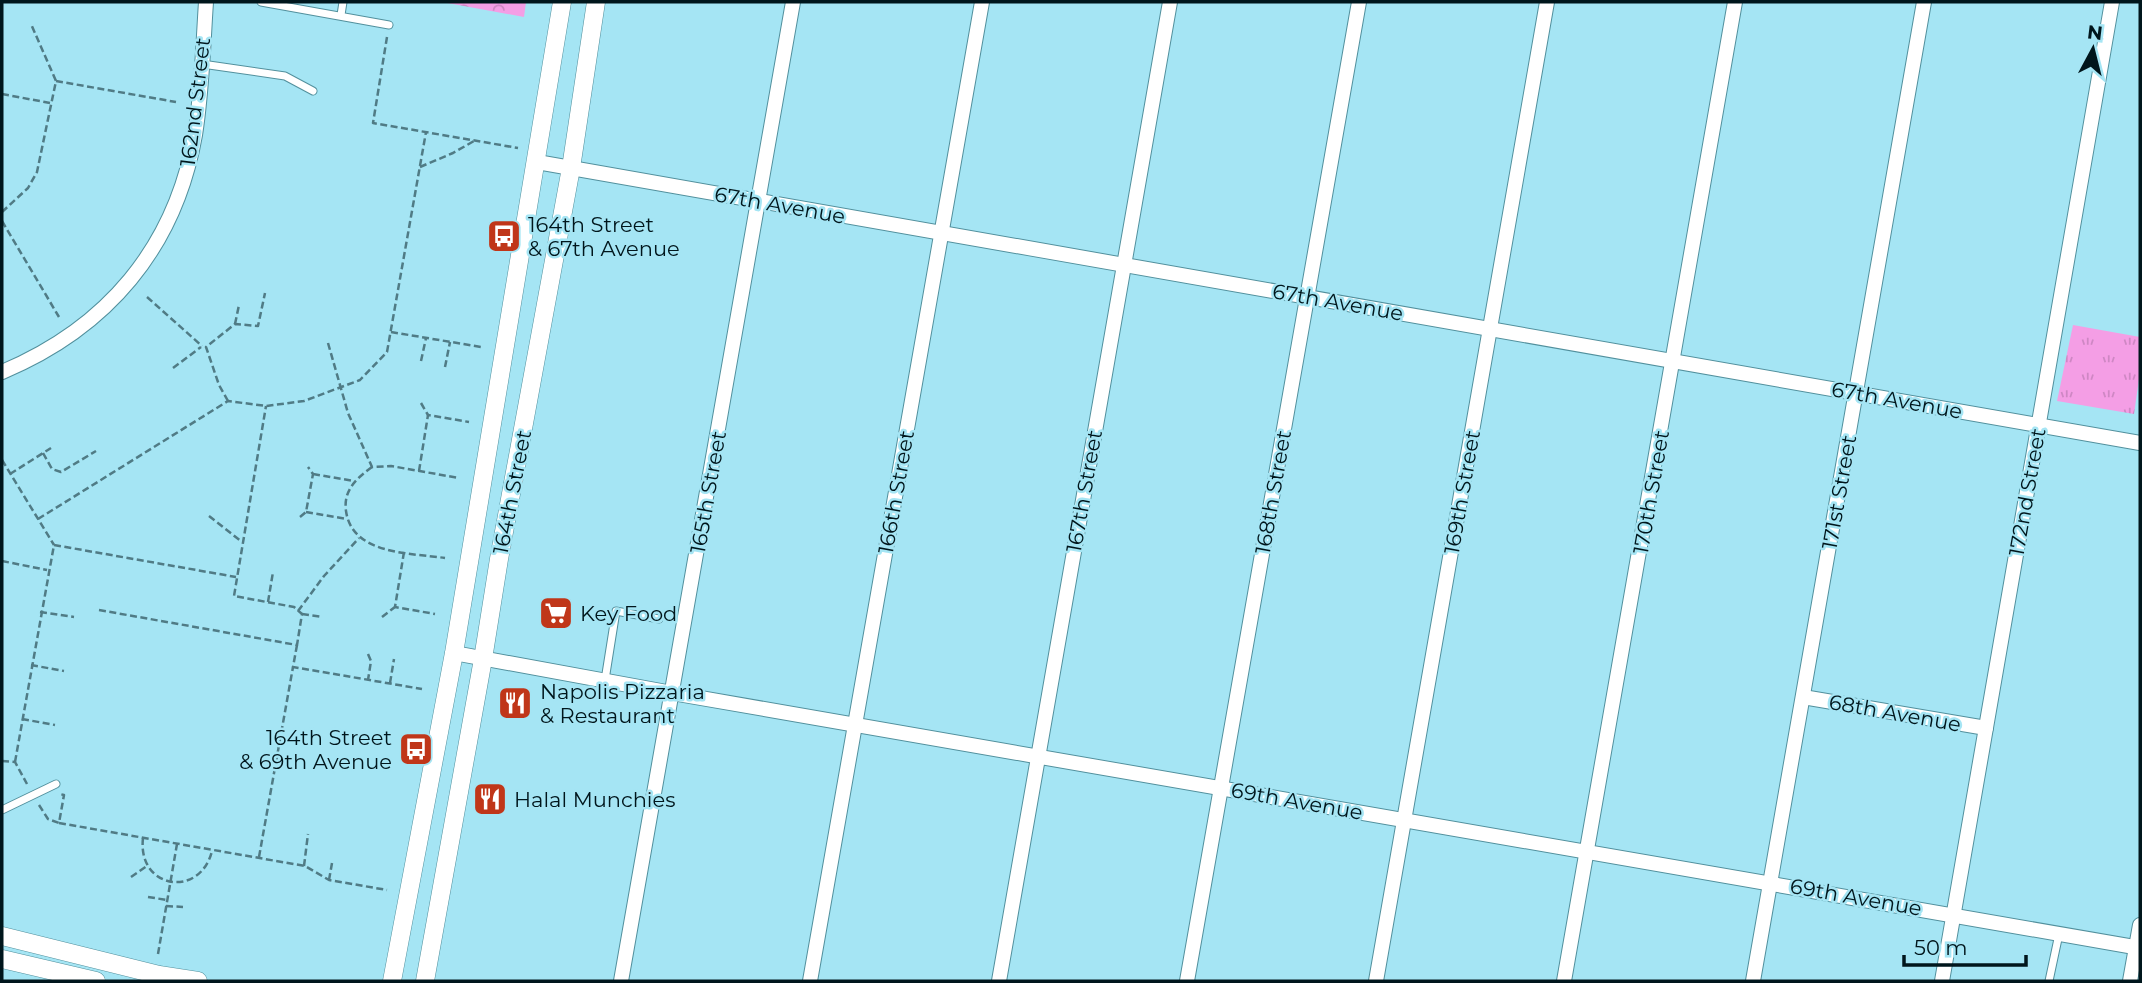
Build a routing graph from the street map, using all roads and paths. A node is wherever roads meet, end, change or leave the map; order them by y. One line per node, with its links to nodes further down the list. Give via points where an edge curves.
1 (206, 2): 18 (street, 162nd Street)
2 (261, 2): 14 (lane)
3 (343, 2): 15 (lane)
4 (562, 2): 29 (street, 164th Street)
5 (596, 2): 31 (street, 164th Street)
6 (793, 2): 32 (street, 165th Street)
7 (982, 2): 35 (street, 166th Street)
8 (1170, 2): 36 (street, 167th Street)
9 (1359, 2): 39 (street, 168th Street)
10 (1547, 2): 43 (street, 169th Street)
11 (1735, 2): 51 (street, 170th Street)
12 (1924, 2): 56 (street, 171st Street)
13 (2112, 2): 62 (street, 172nd Street)
14 (280, 4): 15 (lane)
15 (341, 15): 17 (lane)
16 (31, 24): 19 (path)
17 (390, 25): 24 (path, via 373,123)
18 (201, 64): 20 (lane, via 285,76); 54 (street, 162nd Street, via 187,174 150,254 125,287 73,335)
19 (56, 81): 22 (path); 23 (path)
20 (313, 91)
21 (2, 94): 23 (path)
22 (176, 102)
23 (52, 103): 33 (path, via 37,172 28,188)
24 (426, 132): 25 (path); 30 (path)
25 (463, 138): 26 (path); 27 (path)
26 (474, 141): 27 (path); 28 (path)
27 (461, 148): 30 (path)
28 (519, 148)
29 (537, 162): 31 (street, 67th Avenue); 101 (street, 164th Street)
30 (420, 167): 44 (path)
31 (571, 168): 32 (street, 67th Avenue); 104 (street, 164th Street)
32 (758, 202): 35 (street, 67th Avenue); 112 (street, 165th Street)
33 (2, 212)
34 (2, 221): 41 (path)
35 (942, 234): 36 (street, 67th Avenue); 115 (street, 166th Street)
36 (1124, 265): 39 (street, 67th Avenue); 118 (street, 167th Street)
37 (265, 293): 42 (path, via 258,326)
38 (146, 297): 48 (path)
39 (1308, 297): 43 (street, 67th Avenue); 122 (street, 168th Street)
40 (239, 305): 42 (path)
41 (59, 317)
42 (235, 324): 48 (path)
43 (1490, 329): 51 (street, 67th Avenue); 127 (street, 169th Street)
44 (391, 331): 45 (path); 55 (path, via 387,352 360,380)
45 (426, 338): 46 (path); 50 (path)
46 (450, 342): 49 (path); 52 (path)
47 (328, 343): 55 (path)
48 (204, 346): 53 (path); 57 (path)
49 (481, 347)
50 (421, 361)
51 (1674, 361): 56 (street, 67th Avenue); 133 (street, 170th Street)
52 (445, 367)
53 (173, 368)
54 (2, 372)
55 (341, 387): 59 (path, via 304,401); 69 (path)
56 (1856, 393): 62 (street, 67th Avenue); 113 (street, 171st Street)
57 (228, 401): 59 (path); 78 (path)
58 (421, 403): 60 (path)
59 (266, 406): 81 (path)
60 (428, 415): 61 (path); 70 (path)
61 (468, 422)
62 (2039, 425): 63 (street, 67th Avenue); 117 (street, 172nd Street)
63 (2140, 443)
64 (51, 448): 66 (path)
65 (96, 451): 66 (path, via 61,472 52,468)
66 (43, 453): 71 (path)
67 (2, 460): 71 (path)
68 (308, 467): 72 (path)
69 (372, 467): 70 (path); 74 (path)
70 (419, 471): 73 (path)
71 (10, 474): 78 (path)
72 (313, 474): 74 (path); 75 (path)
73 (459, 478)
74 (355, 481): 79 (path, via 346,498)
75 (306, 512): 77 (path); 79 (path)
76 (209, 516): 81 (path)
77 (300, 517)
78 (38, 519): 82 (path)
79 (348, 519): 80 (path)
80 (359, 538): 83 (path); 92 (path)
81 (242, 542): 88 (path)
82 (54, 545): 86 (path); 88 (path)
83 (404, 552): 84 (path); 90 (path)
84 (445, 558)
85 (2, 561): 86 (path)
86 (48, 570): 93 (path)
87 (273, 572): 89 (path)
88 (236, 577): 89 (path, via 234,596)
89 (268, 602): 92 (path)
90 (395, 607): 95 (path); 98 (path)
91 (99, 610): 100 (path)
92 (298, 611): 94 (path)
93 (40, 612): 96 (path); 105 (path)
94 (302, 614): 97 (path); 100 (path)
95 (435, 614)
96 (74, 617)
97 (322, 617)
98 (382, 617)
99 (659, 619): 109 (lane, via 616,611)
100 (297, 645): 106 (path)
101 (454, 653): 104 (street, 69th Avenue); 156 (street, 164th Street)
102 (368, 654): 108 (path)
103 (394, 659): 110 (path)
104 (483, 659): 109 (street, 69th Avenue); 157 (street, 164th Street)
105 (31, 665): 107 (path); 114 (path)
106 (293, 667): 108 (path); 134 (path)
107 (64, 671)
108 (368, 680): 110 (path)
109 (605, 681): 112 (street, 69th Avenue)
110 (390, 683): 111 (path)
111 (422, 689)
112 (673, 693): 115 (street, 69th Avenue); 158 (street, 165th Street)
113 (1803, 697): 117 (street, 68th Avenue); 141 (street, 171st Street)
114 (22, 719): 116 (path); 120 (path)
115 (855, 724): 118 (street, 69th Avenue); 159 (street, 166th Street)
116 (55, 725)
117 (1986, 728): 147 (street, 172nd Street)
118 (1038, 756): 122 (street, 69th Avenue); 160 (street, 167th Street)
119 (2, 761): 120 (path)
120 (15, 762): 123 (path)
121 (56, 784): 123 (lane)
122 (1222, 787): 127 (street, 69th Avenue); 161 (street, 168th Street)
123 (33, 794): 126 (lane)
124 (56, 794): 128 (path, via 64,795)
125 (42, 799): 128 (path, via 37,801 44,814)
126 (2, 810)
127 (1404, 820): 133 (street, 69th Avenue); 162 (street, 169th Street)
128 (58, 823): 130 (path)
129 (308, 834): 137 (path)
130 (143, 838): 131 (path); 136 (path)
131 (177, 844): 132 (path); 140 (path)
132 (212, 850): 134 (path); 140 (path, via 198,876)
133 (1587, 852): 141 (street, 69th Avenue); 163 (street, 170th Street)
134 (259, 858): 137 (path)
135 (332, 863): 139 (path)
136 (147, 866): 138 (path); 140 (path)
137 (304, 866): 139 (path)
138 (131, 877)
139 (329, 880): 142 (path)
140 (170, 882): 144 (path)
141 (1770, 882): 147 (street, 69th Avenue); 164 (street, 171st Street)
142 (387, 890)
143 (148, 897): 144 (path)
144 (167, 900): 145 (path)
145 (166, 906): 146 (path); 152 (path)
146 (184, 906)
147 (1953, 914): 149 (street, 69th Avenue); 165 (street, 172nd Street)
148 (2140, 925): 151 (street)
149 (2059, 933): 151 (street, 69th Avenue); 166 (lane)
150 (2, 936): 155 (street)
151 (2138, 947): 167 (street)
152 (158, 954)
153 (2, 959): 154 (street)
154 (96, 981)
155 (198, 981)
156 (392, 981)
157 (425, 981)
158 (621, 981)
159 (810, 981)
160 (999, 981)
161 (1187, 981)
162 (1376, 981)
163 (1564, 981)
164 (1753, 981)
165 (1942, 981)
166 (2049, 981)
167 (2130, 981)

